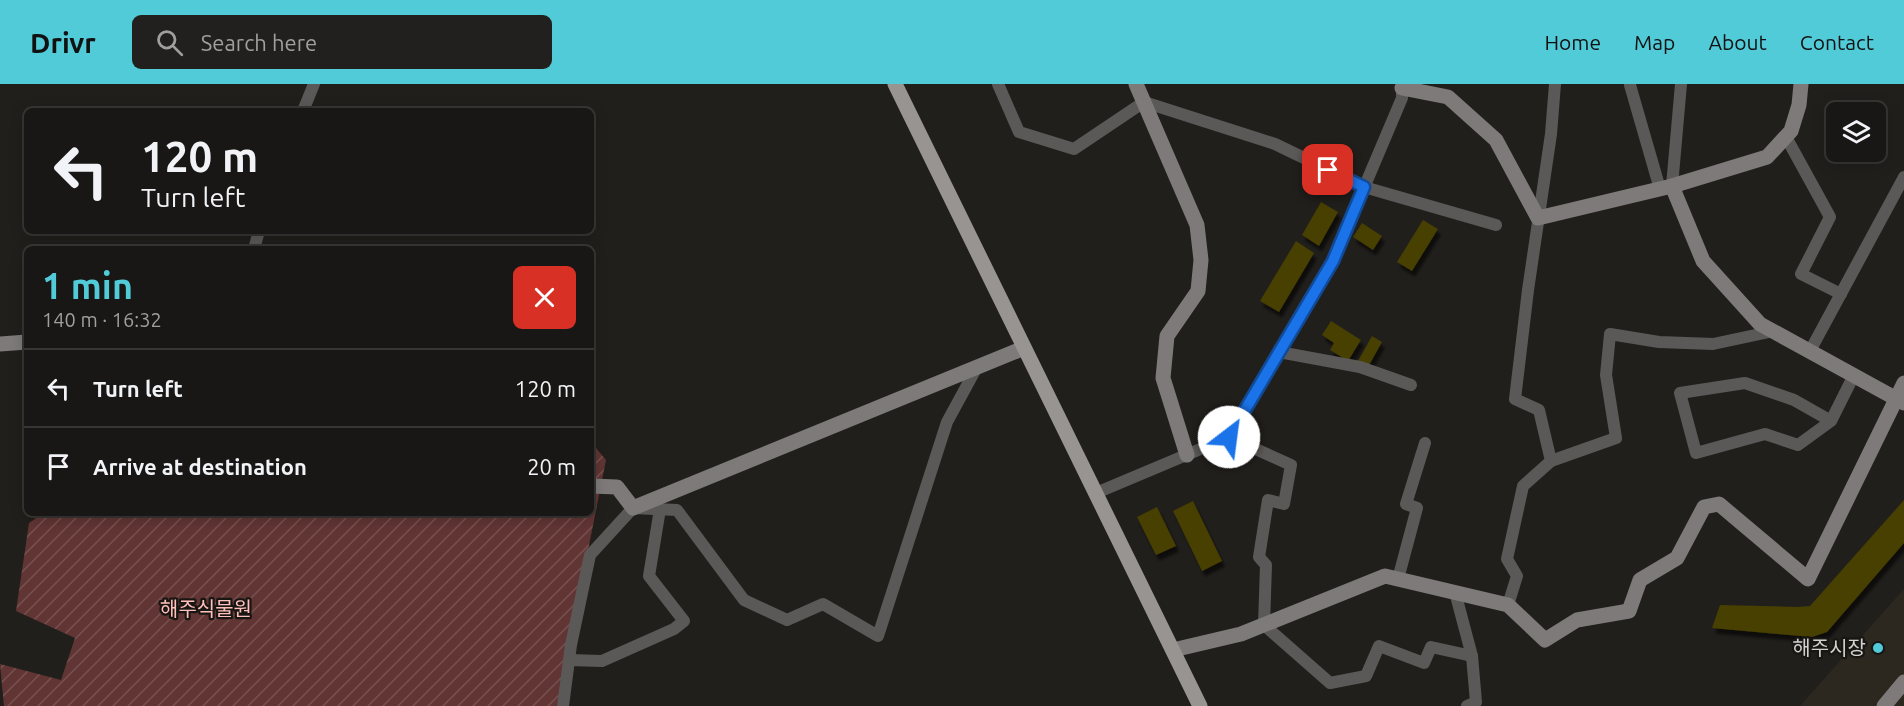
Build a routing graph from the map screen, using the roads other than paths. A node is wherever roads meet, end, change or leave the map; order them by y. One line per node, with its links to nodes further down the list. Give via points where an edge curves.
1 (314, 84): 11 (street)
2 (895, 84): 22 (main road)
3 (998, 84): 10 (street, via 1019,132 1074,149)
4 (1136, 84): 10 (street)
5 (1555, 84): 16 (street)
6 (1681, 84): 15 (street)
7 (1801, 84): 12 (street, via 1799,105)
8 (1630, 85): 15 (street)
9 (1402, 86): 14 (street, via 1402,98); 16 (street, via 1448,97 1496,140)
10 (1144, 102): 14 (street, via 1275,144); 33 (street, via 1197,225 1201,260 1198,291 1167,336 1163,378)
11 (304, 108)
12 (1786, 136): 15 (street, via 1767,157); 18 (street, via 1830,217 1801,274)
13 (1904, 177): 18 (street)
14 (1364, 187): 17 (street); 24 (street, via 1333,261)
15 (1666, 187): 16 (street); 19 (street, via 1703,261 1760,324)
16 (1538, 218): 34 (street, via 1515,399 1539,410)
17 (1496, 225)
18 (1841, 294): 23 (street)
19 (1774, 331): 23 (street); 34 (street, via 1713,344 1659,342 1610,334 1606,375 1617,438)
20 (24, 342): 21 (street)
21 (0, 344)
22 (1024, 348): 25 (street); 36 (main road)
23 (1810, 351): 26 (street)
24 (1279, 352): 28 (street, via 1360,367); 31 (street)
25 (977, 367): 37 (street); 38 (street, via 947,422 878,636 823,604 787,620 744,600 677,510)
26 (1854, 375): 29 (street); 30 (street)
27 (1904, 383): 29 (street)
28 (1412, 385)
29 (1900, 401): 41 (street, via 1808,579 1719,504 1704,507 1677,558 1640,580 1629,610 1577,620 1545,640)
30 (1831, 421): 30 (street, via 1794,400 1745,383 1680,393 1696,453 1765,434 1798,445)
31 (1229, 437): 33 (street); 42 (street, via 1292,465 1284,504 1268,500 1259,557 1266,565)
32 (1425, 443): 39 (street, via 1406,504 1417,508)
33 (1187, 454): 36 (street)
34 (1551, 461): 41 (street, via 1523,486 1507,559 1518,576)
35 (594, 486): 37 (street, via 616,487)
36 (1096, 493): 43 (main road)
37 (633, 508): 38 (street); 45 (street, via 590,555)
38 (660, 509): 45 (street, via 649,576 684,621 602,661)
39 (1398, 579): 40 (street); 42 (street, via 1385,576)
40 (1455, 592): 41 (street); 44 (street)
41 (1508, 604)
42 (1264, 625): 43 (street); 44 (street, via 1330,683 1366,676 1379,646 1424,663 1431,647)
43 (1173, 650): 48 (main road)
44 (1472, 656): 49 (street, via 1476,702)
45 (569, 660): 47 (street)
46 (1904, 682): 50 (street)
47 (563, 706)
48 (1200, 706)
49 (1467, 706)
50 (1884, 706)

